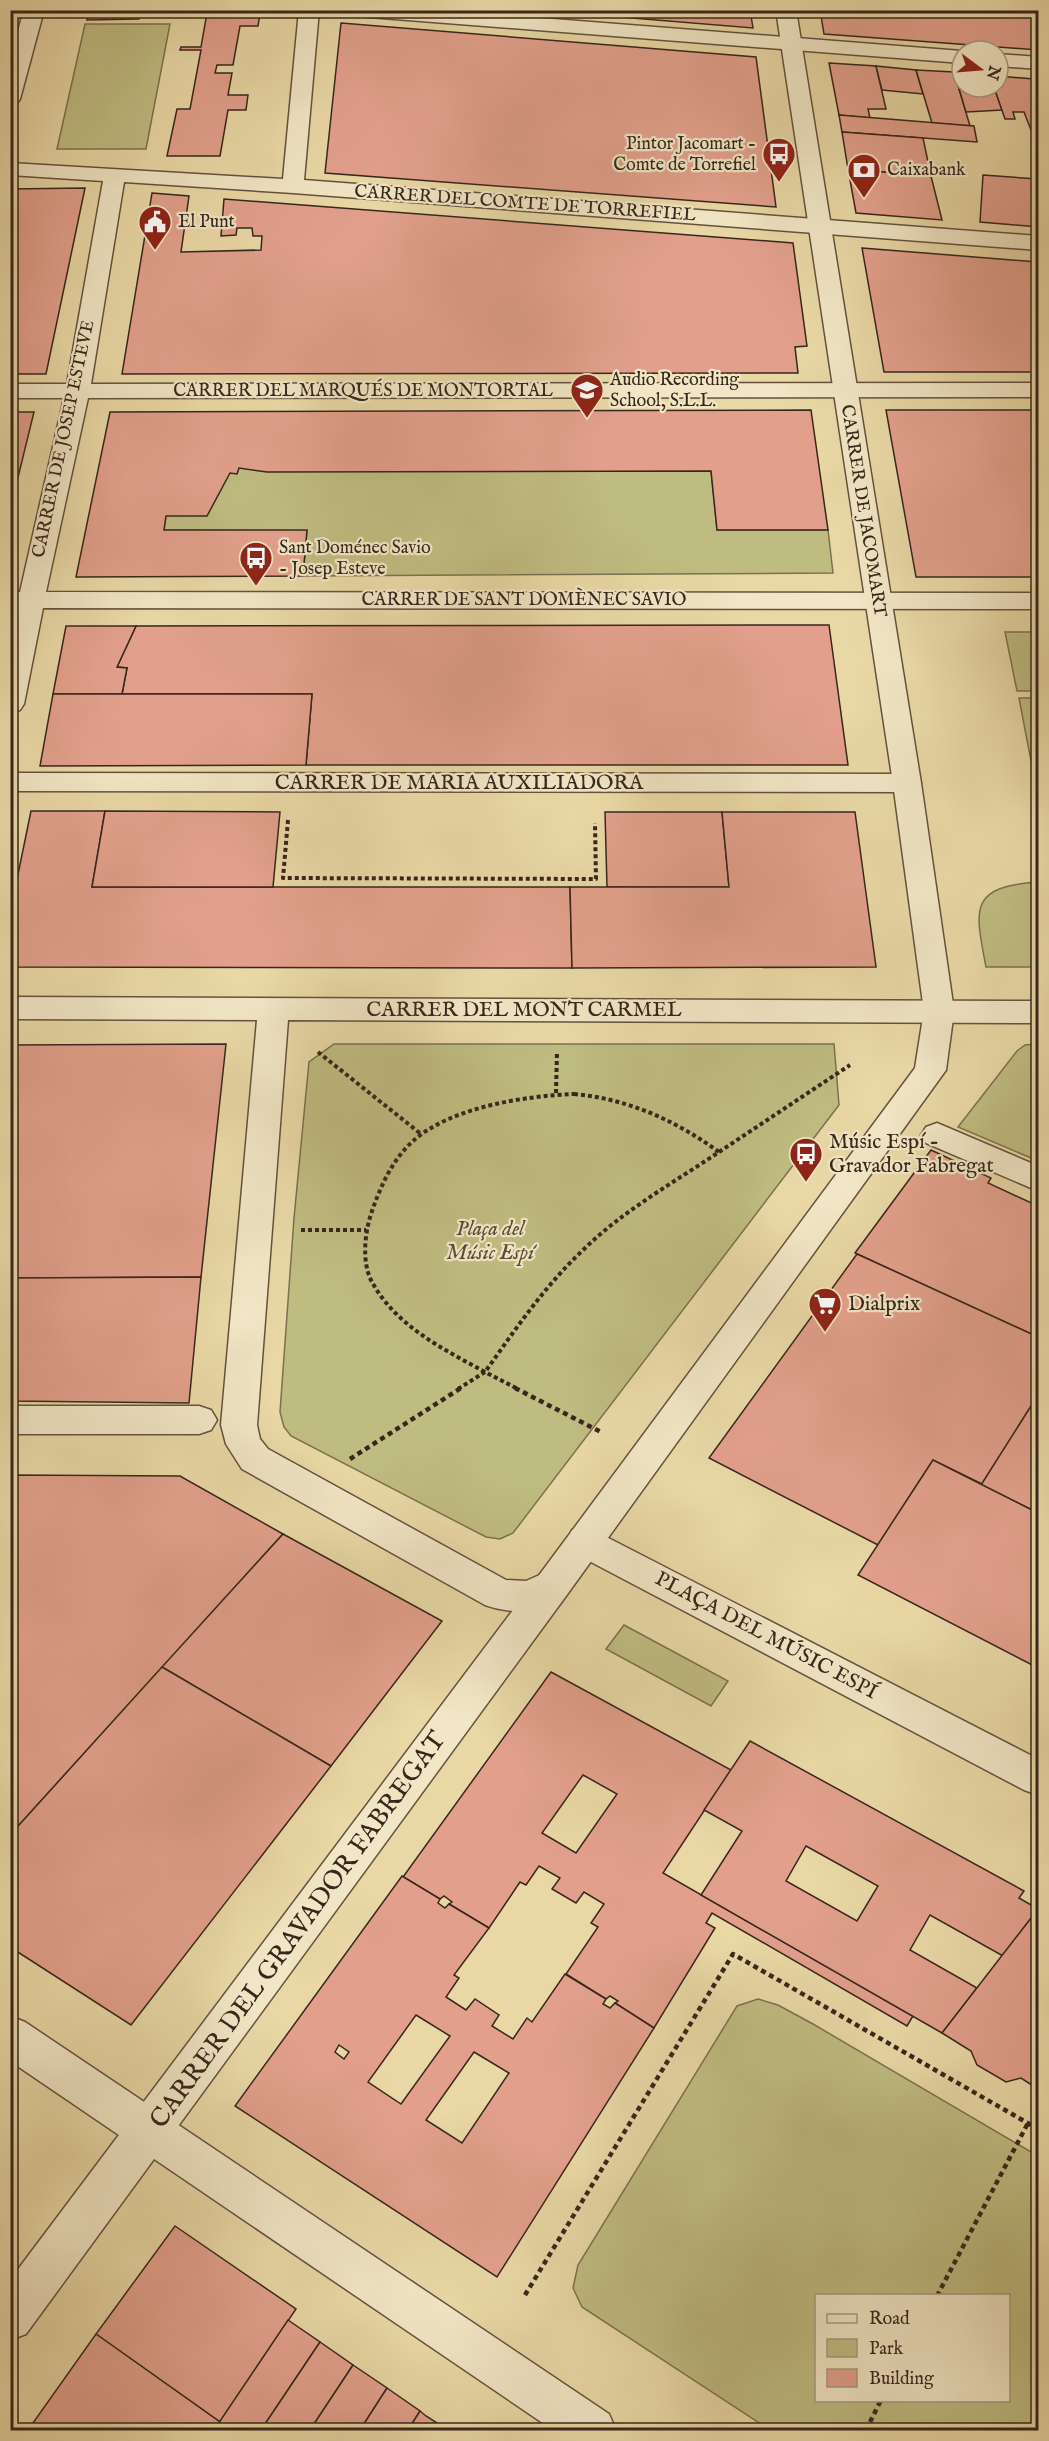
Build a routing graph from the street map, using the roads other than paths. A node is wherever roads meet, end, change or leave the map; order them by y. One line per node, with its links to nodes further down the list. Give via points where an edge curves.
1 (34, 10): 9 (street)
2 (309, 10): 12 (street)
3 (356, 10): 5 (street)
4 (786, 10): 5 (street, CARRER DE JACOMART)
5 (792, 43): 6 (street); 13 (street, CARRER DE JACOMART)
6 (950, 56)
7 (1010, 61): 8 (street)
8 (1038, 63)
9 (10, 99)
10 (10, 169): 11 (street, CARRER DEL COMTE DE TORREFIEL)
11 (115, 174): 12 (street, CARRER DEL COMTE DE TORREFIEL); 15 (street, CARRER DE JOSEP ESTEVE)
12 (293, 186): 13 (street, CARRER DEL COMTE DE TORREFIEL)
13 (819, 226): 14 (street, CARRER DEL COMTE DE TORREFIEL); 18 (street, CARRER DE JACOMART)
14 (1038, 243)
15 (78, 390): 17 (street, CARRER DEL MARQUÉS DE MONTORTAL); 18 (street, CARRER DEL MARQUÉS DE MONTORTAL); 19 (street, CARRER DE JOSEP ESTEVE)
16 (1038, 390): 18 (street, CARRER DEL MARQUÉS DE MONTORTAL)
17 (10, 391)
18 (845, 391): 20 (street, CARRER DE JACOMART)
19 (21, 600): 20 (street, CARRER DE SANT DOMÈNEC SAVIO); 22 (street, CARRER DE JOSEP ESTEVE)
20 (877, 600): 21 (street, CARRER DE SANT DOMÈNEC SAVIO); 24 (street, CARRER DE JACOMART)
21 (1038, 601)
22 (10, 704)
23 (10, 782): 24 (street, CARRER DE MARIA AUXILIADORA)
24 (907, 783): 27 (street, CARRER DE JACOMART)
25 (10, 1008): 26 (street, CARRER DEL MONT CARMEL)
26 (273, 1010): 27 (street, CARRER DEL MONT CARMEL); 34 (street, via 239,1425 244,1444 255,1459 498,1594 519,1599)
27 (939, 1011): 28 (street, CARRER DEL MONT CARMEL); 33 (street, via 930,1070)
28 (1038, 1012)
29 (938, 1135): 30 (street)
30 (1038, 1179)
31 (10, 1420): 32 (street)
32 (199, 1420)
33 (585, 1541): 34 (street, CARRER DEL GRAVADOR FABREGAT); 35 (street, PLAÇA DEL MÚSIC ESPÍ)
34 (553, 1585): 37 (street, CARRER DEL GRAVADOR FABREGAT)
35 (1038, 1778)
36 (10, 2036): 37 (street)
37 (150, 2130): 38 (street, CARRER DEL GRAVADOR FABREGAT); 39 (street)
38 (10, 2318)
39 (593, 2430)

